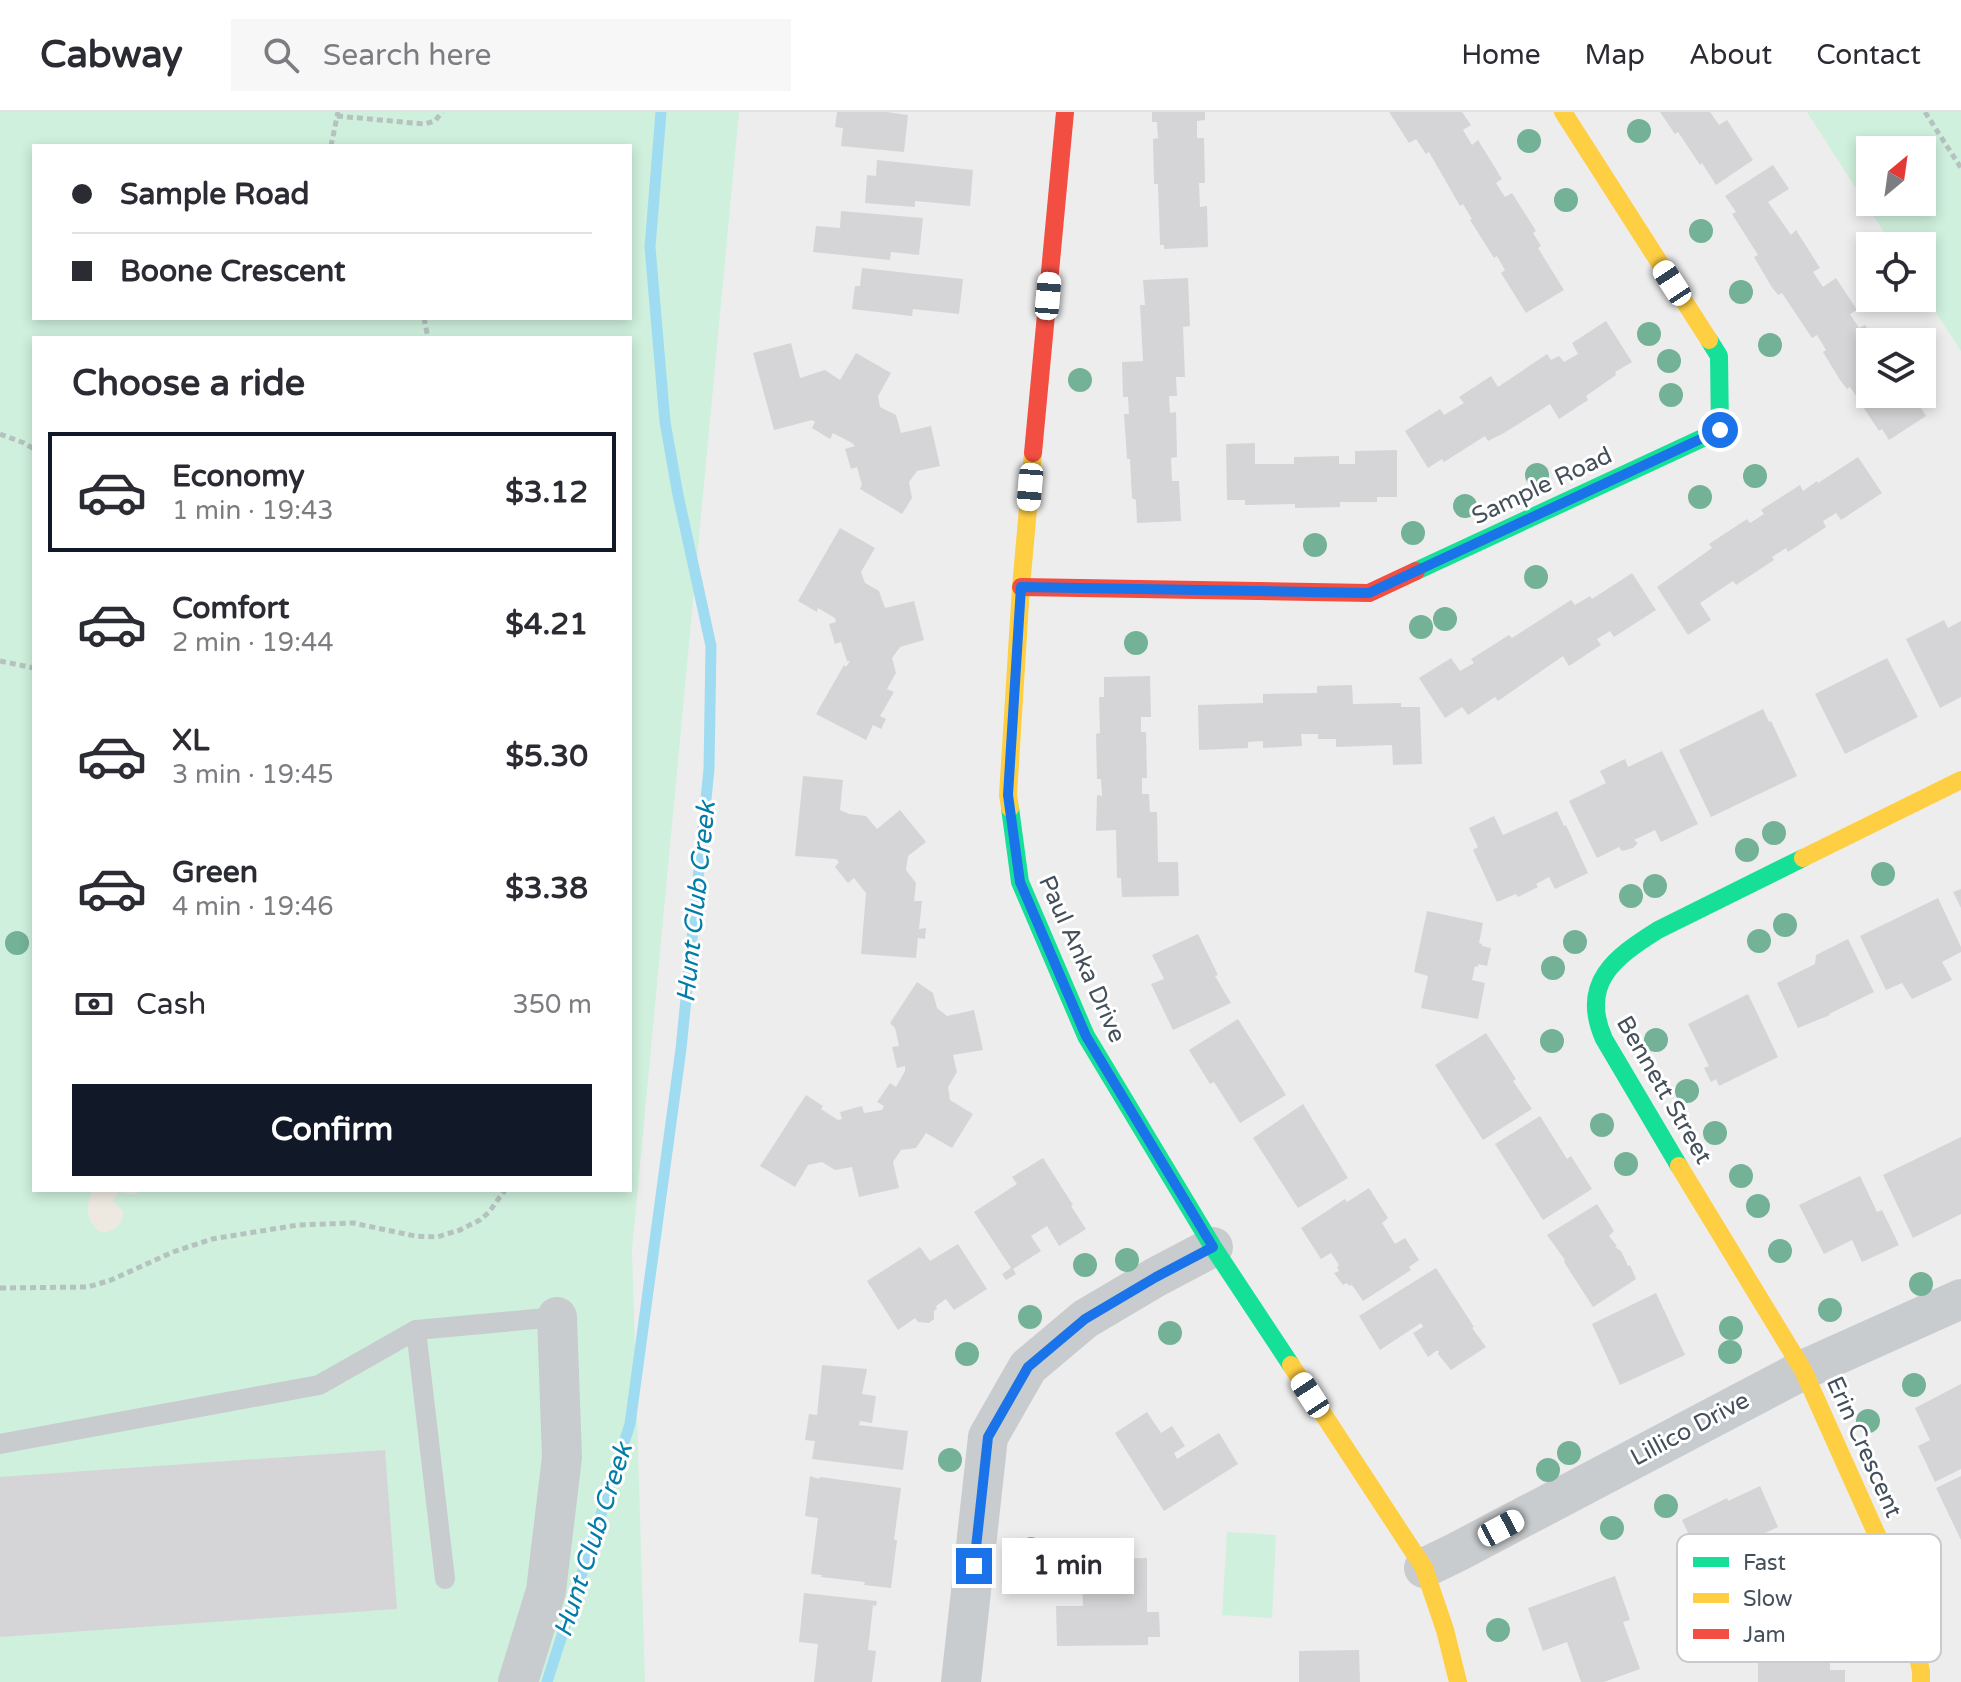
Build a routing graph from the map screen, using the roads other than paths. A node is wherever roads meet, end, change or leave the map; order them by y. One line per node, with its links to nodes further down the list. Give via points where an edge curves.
1 (1065, 112): 3 (street, Paul Anka Drive)
2 (1563, 112): 3 (street, Sample Road, via 1719,356 1720,430 1369,593)
3 (1021, 587): 5 (street, Paul Anka Drive, via 1008,795 1020,882 1086,1036)
4 (1961, 780): 9 (street, Bennett Street, via 1658,930 1603,973 1595,998 1597,1022 1609,1050)
5 (1213, 1247): 12 (street, Paul Anka Drive); 16 (street, via 1085,1319 1028,1367 988,1437)
6 (1961, 1299): 9 (street, Lillico Drive)
7 (557, 1317): 8 (lane); 15 (street, via 562,1457 546,1591)
8 (416, 1330): 10 (lane, via 319,1385); 13 (lane)
9 (1803, 1370): 11 (street, Erin Crescent); 12 (street, Lillico Drive)
10 (0, 1444)
11 (1877, 1534)
12 (1424, 1568): 17 (street, Paul Anka Drive)
13 (445, 1579)
14 (1919, 1662): 18 (street, Erin Crescent)
15 (518, 1682)
16 (961, 1682)
17 (1458, 1682)
18 (1921, 1682)

